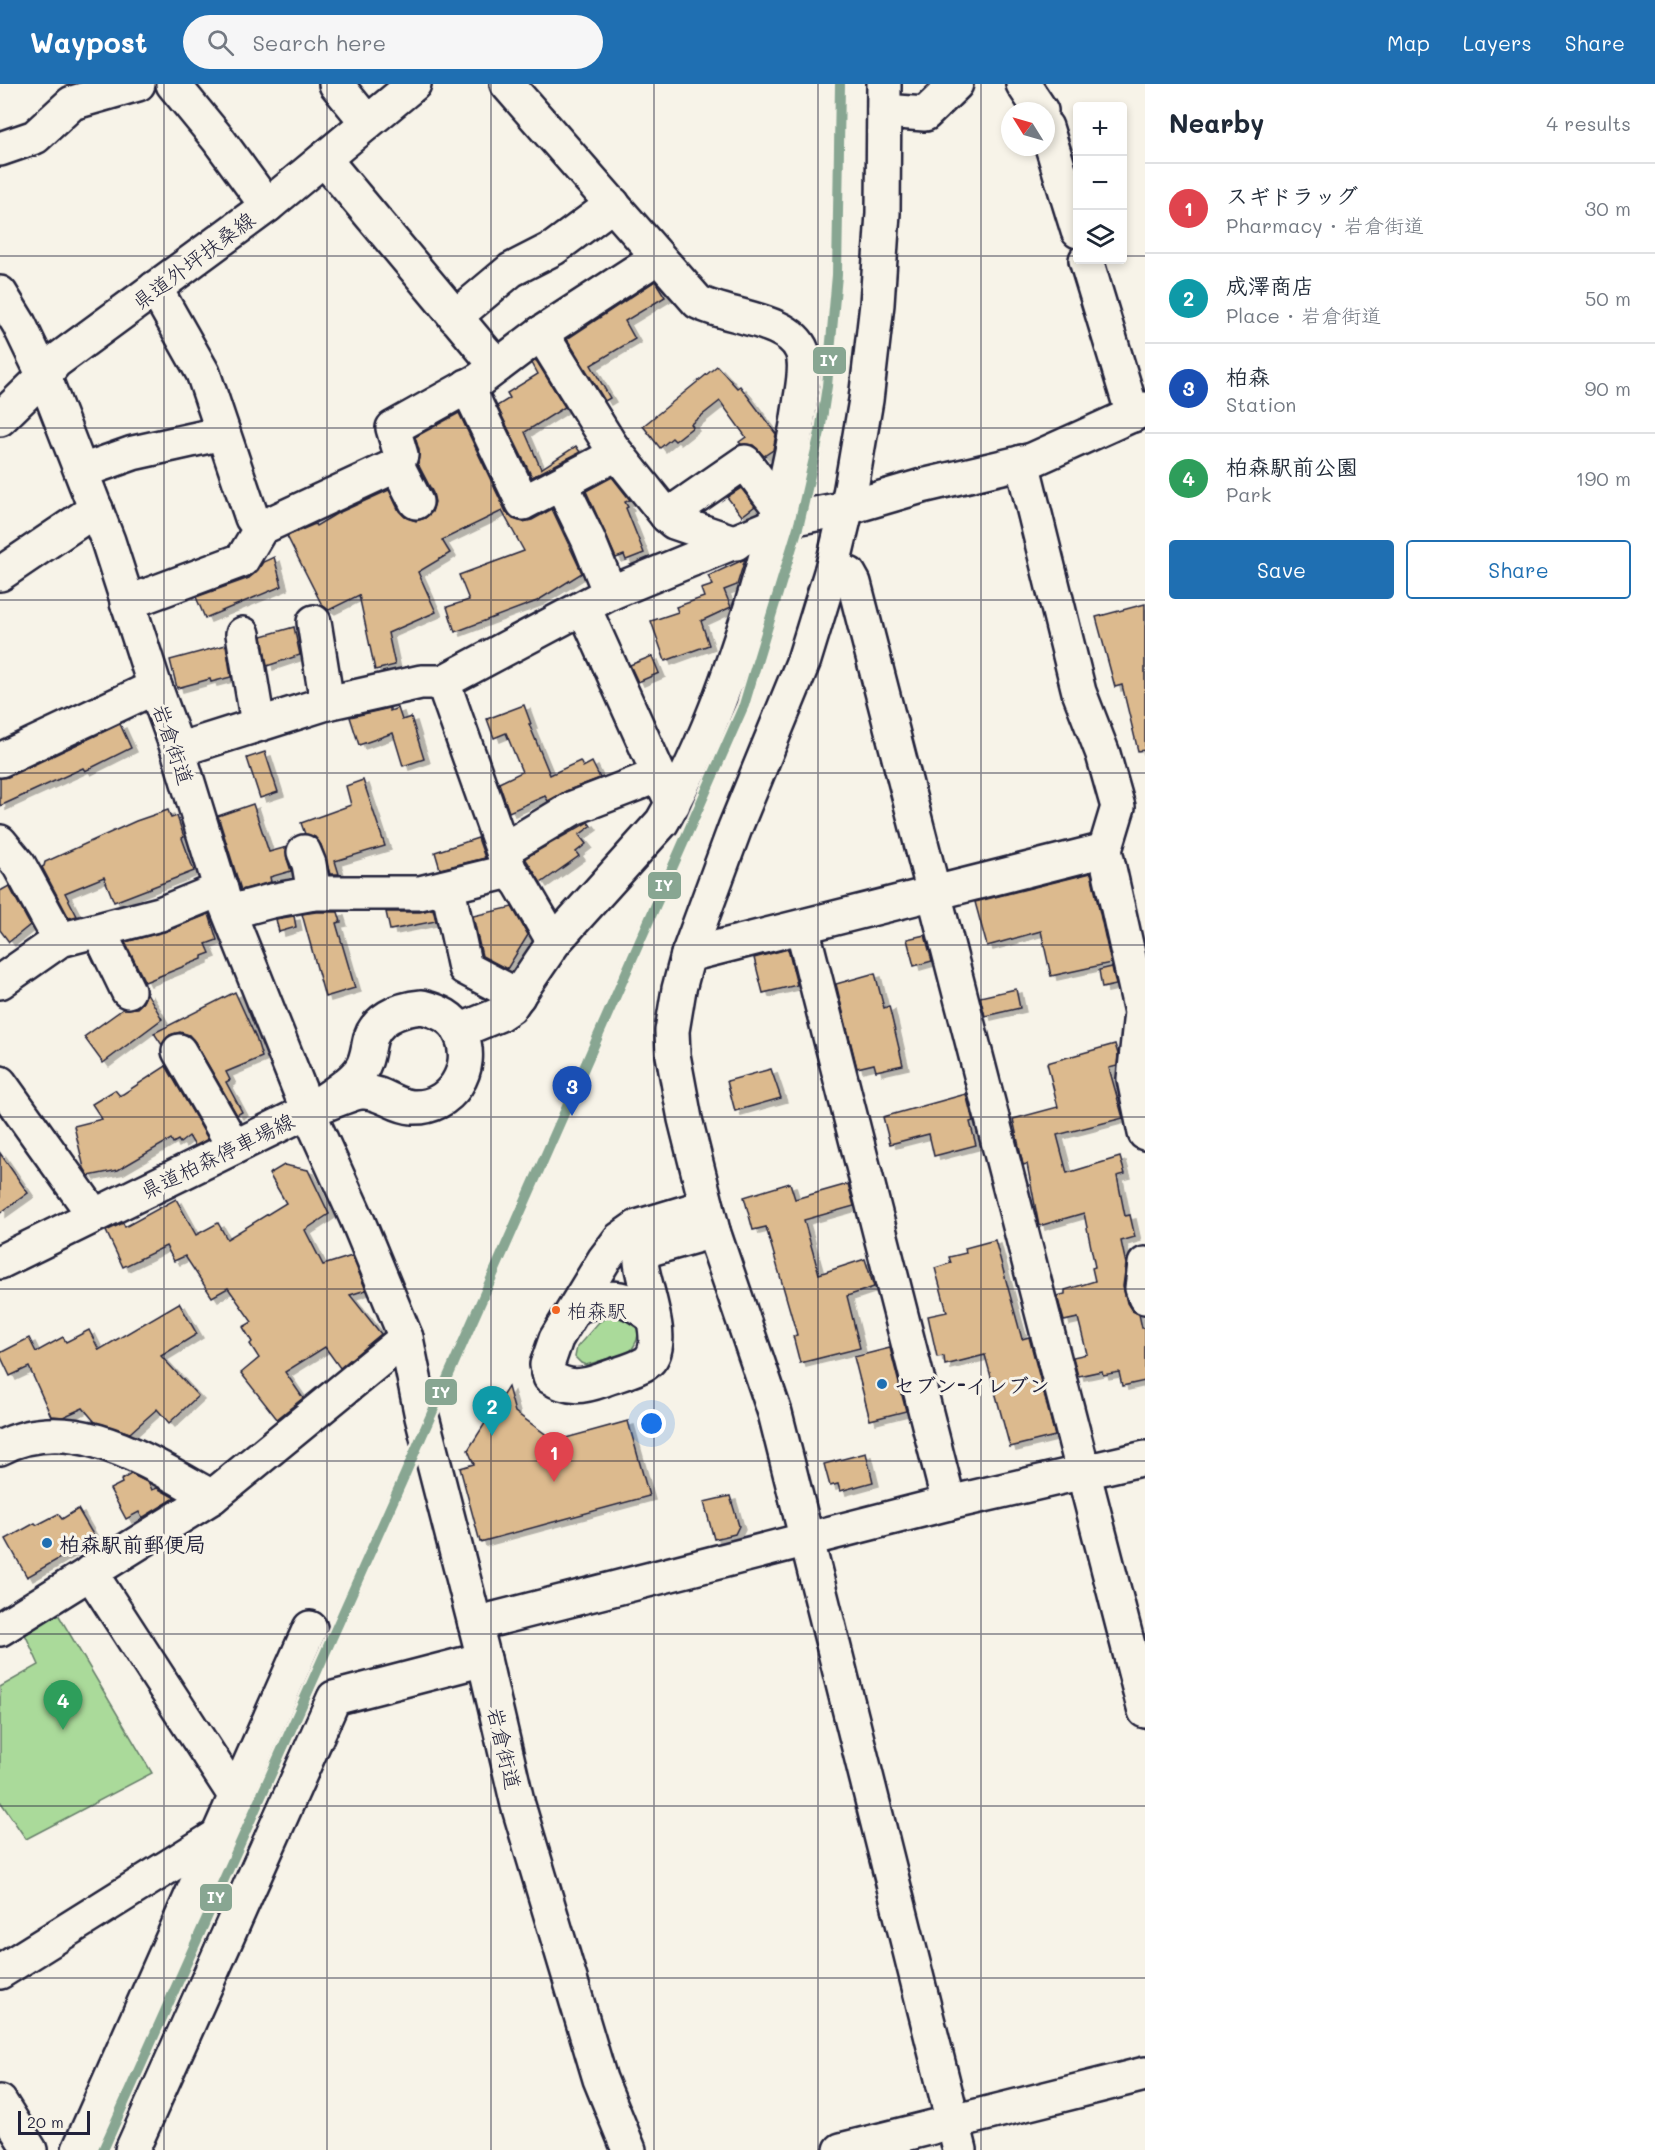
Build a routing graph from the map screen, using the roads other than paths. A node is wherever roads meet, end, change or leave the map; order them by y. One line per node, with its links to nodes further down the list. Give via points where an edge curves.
1 (138, 84): 11 (street, via 72,103 35,137)
2 (173, 84): 15 (street)
3 (336, 84): 10 (street)
4 (414, 84): 10 (street, 県道外坪扶桑線)
5 (507, 84): 14 (street)
6 (956, 84): 8 (street, via 925,114)
7 (1023, 84): 9 (street)
8 (884, 97): 35 (street, via 883,213 874,333)
9 (1035, 102)
10 (367, 122): 13 (street, 県道外坪扶桑線)
11 (0, 149)
12 (1055, 156): 16 (street)
13 (324, 159): 15 (street, 県道外坪扶桑線); 21 (street)
14 (613, 204): 17 (street); 21 (street, via 554,248 511,270)
15 (267, 206): 19 (street, 県道外坪扶桑線)
16 (1073, 218)
17 (658, 257): 22 (street); 38 (street, via 698,302 771,325 790,336 802,351 803,379 794,446)
18 (1087, 264): 26 (street)
19 (155, 288): 24 (street, 県道外坪扶桑線, via 55,362); 28 (street, via 203,373)
20 (0, 293): 24 (street)
21 (455, 316): 23 (street)
22 (541, 333): 23 (street); 29 (street)
23 (498, 365): 25 (street)
24 (44, 375): 27 (street, 県道外坪扶桑線); 32 (street, 岩倉街道)
25 (467, 386): 31 (street, via 393,428 401,455); 33 (street, via 523,503)
26 (1139, 412): 30 (street)
27 (0, 419)
28 (223, 433): 32 (street, via 133,453); 39 (street, via 252,518)
29 (610, 446): 33 (street, via 607,459); 37 (street)
30 (1027, 461): 35 (street); 55 (street, via 1079,692 1118,807)
31 (398, 465): 34 (street); 39 (street)
32 (82, 471): 36 (street, 岩倉街道)
33 (561, 484): 43 (street, via 588,538)
34 (416, 502)
35 (847, 508): 38 (street); 41 (street)
36 (96, 509): 42 (street); 44 (street, 岩倉街道)
37 (667, 516): 38 (street, via 745,462); 40 (street, via 674,522)
38 (777, 518): 40 (street); 53 (street, via 733,666 708,727)
39 (261, 528): 44 (street, via 242,560)
40 (736, 543): 43 (street)
41 (832, 568): 60 (street, via 849,574 854,582); 66 (street, via 792,692)
42 (0, 574)
43 (597, 601): 47 (street); 53 (street)
44 (127, 603): 48 (street, 岩倉街道)
45 (314, 622): 49 (street)
46 (243, 634): 50 (street)
47 (443, 682): 49 (street, via 421,682); 57 (street)
48 (155, 687): 51 (street, 岩倉街道); 52 (street)
49 (327, 703): 50 (street)
50 (258, 724): 51 (street)
51 (178, 750): 61 (street, 岩倉街道)
52 (0, 760)
53 (666, 790): 57 (street, via 573,808); 65 (street, via 662,822)
54 (0, 842): 64 (street, via 19,866)
55 (1105, 850): 60 (street); 74 (street, via 1141,1012 1134,1079)
56 (304, 852): 59 (street)
57 (507, 861): 58 (street); 65 (street)
58 (442, 888): 59 (street, via 420,893); 69 (street, via 450,898 465,968)
59 (314, 893): 61 (street, via 271,901)
60 (936, 894): 62 (street); 86 (street)
61 (225, 900): 63 (street); 73 (street, 岩倉街道)
62 (802, 927): 66 (street); 88 (street)
63 (99, 931): 64 (street); 68 (street)
64 (60, 940): 67 (street)
65 (554, 942): 69 (street)
66 (688, 955): 77 (street, via 672,1031 673,1055)
67 (0, 982)
68 (128, 991)
69 (518, 996): 70 (street, via 498,1015)
70 (459, 1031): 73 (street, via 446,1016 422,1006 395,1012 373,1035 360,1072); 73 (street, via 466,1057 463,1073 450,1094 437,1102 403,1106 363,1091)
71 (179, 1051): 75 (street)
72 (0, 1083): 76 (street)
73 (308, 1111): 75 (street, 県道柏森停車場線); 83 (street, 県道柏森停車場線)
74 (1145, 1133)
75 (234, 1147): 76 (street, 県道柏森停車場線)
76 (94, 1215): 78 (street, 県道柏森停車場線)
77 (710, 1219): 81 (street, via 638,1227 620,1239); 82 (street, via 647,1250 640,1262); 89 (street, via 775,1413)
78 (0, 1262)
79 (1145, 1264): 80 (street)
80 (1145, 1297)
81 (576, 1307): 82 (street, via 603,1298 620,1299); 82 (street, via 556,1339 547,1365 550,1377 571,1387 598,1382 647,1362 656,1351)
82 (653, 1317)
83 (406, 1338): 87 (street); 91 (street, 岩倉街道, via 423,1423)
84 (0, 1448): 87 (street, via 36,1435 91,1438 158,1467)
85 (1145, 1458): 86 (street)
86 (1083, 1471): 88 (street); 95 (street)
87 (212, 1497): 90 (street)
88 (949, 1503): 89 (street)
89 (807, 1540): 91 (street); 101 (street)
90 (90, 1572): 93 (street); 96 (street)
91 (475, 1624): 94 (street, 岩倉街道)
92 (310, 1628): 96 (street)
93 (0, 1629)
94 (484, 1659): 104 (street, via 334,1698); 105 (street, 岩倉街道, via 518,1805 600,2079)
95 (1145, 1711)
96 (236, 1797): 97 (street)
97 (219, 1834): 98 (street); 103 (street)
98 (0, 1972)
99 (1145, 2074): 101 (street)
100 (0, 2102): 102 (street)
101 (956, 2136): 106 (street)
102 (16, 2141)
103 (79, 2150)
104 (132, 2150)
105 (629, 2150)
106 (841, 2150)

